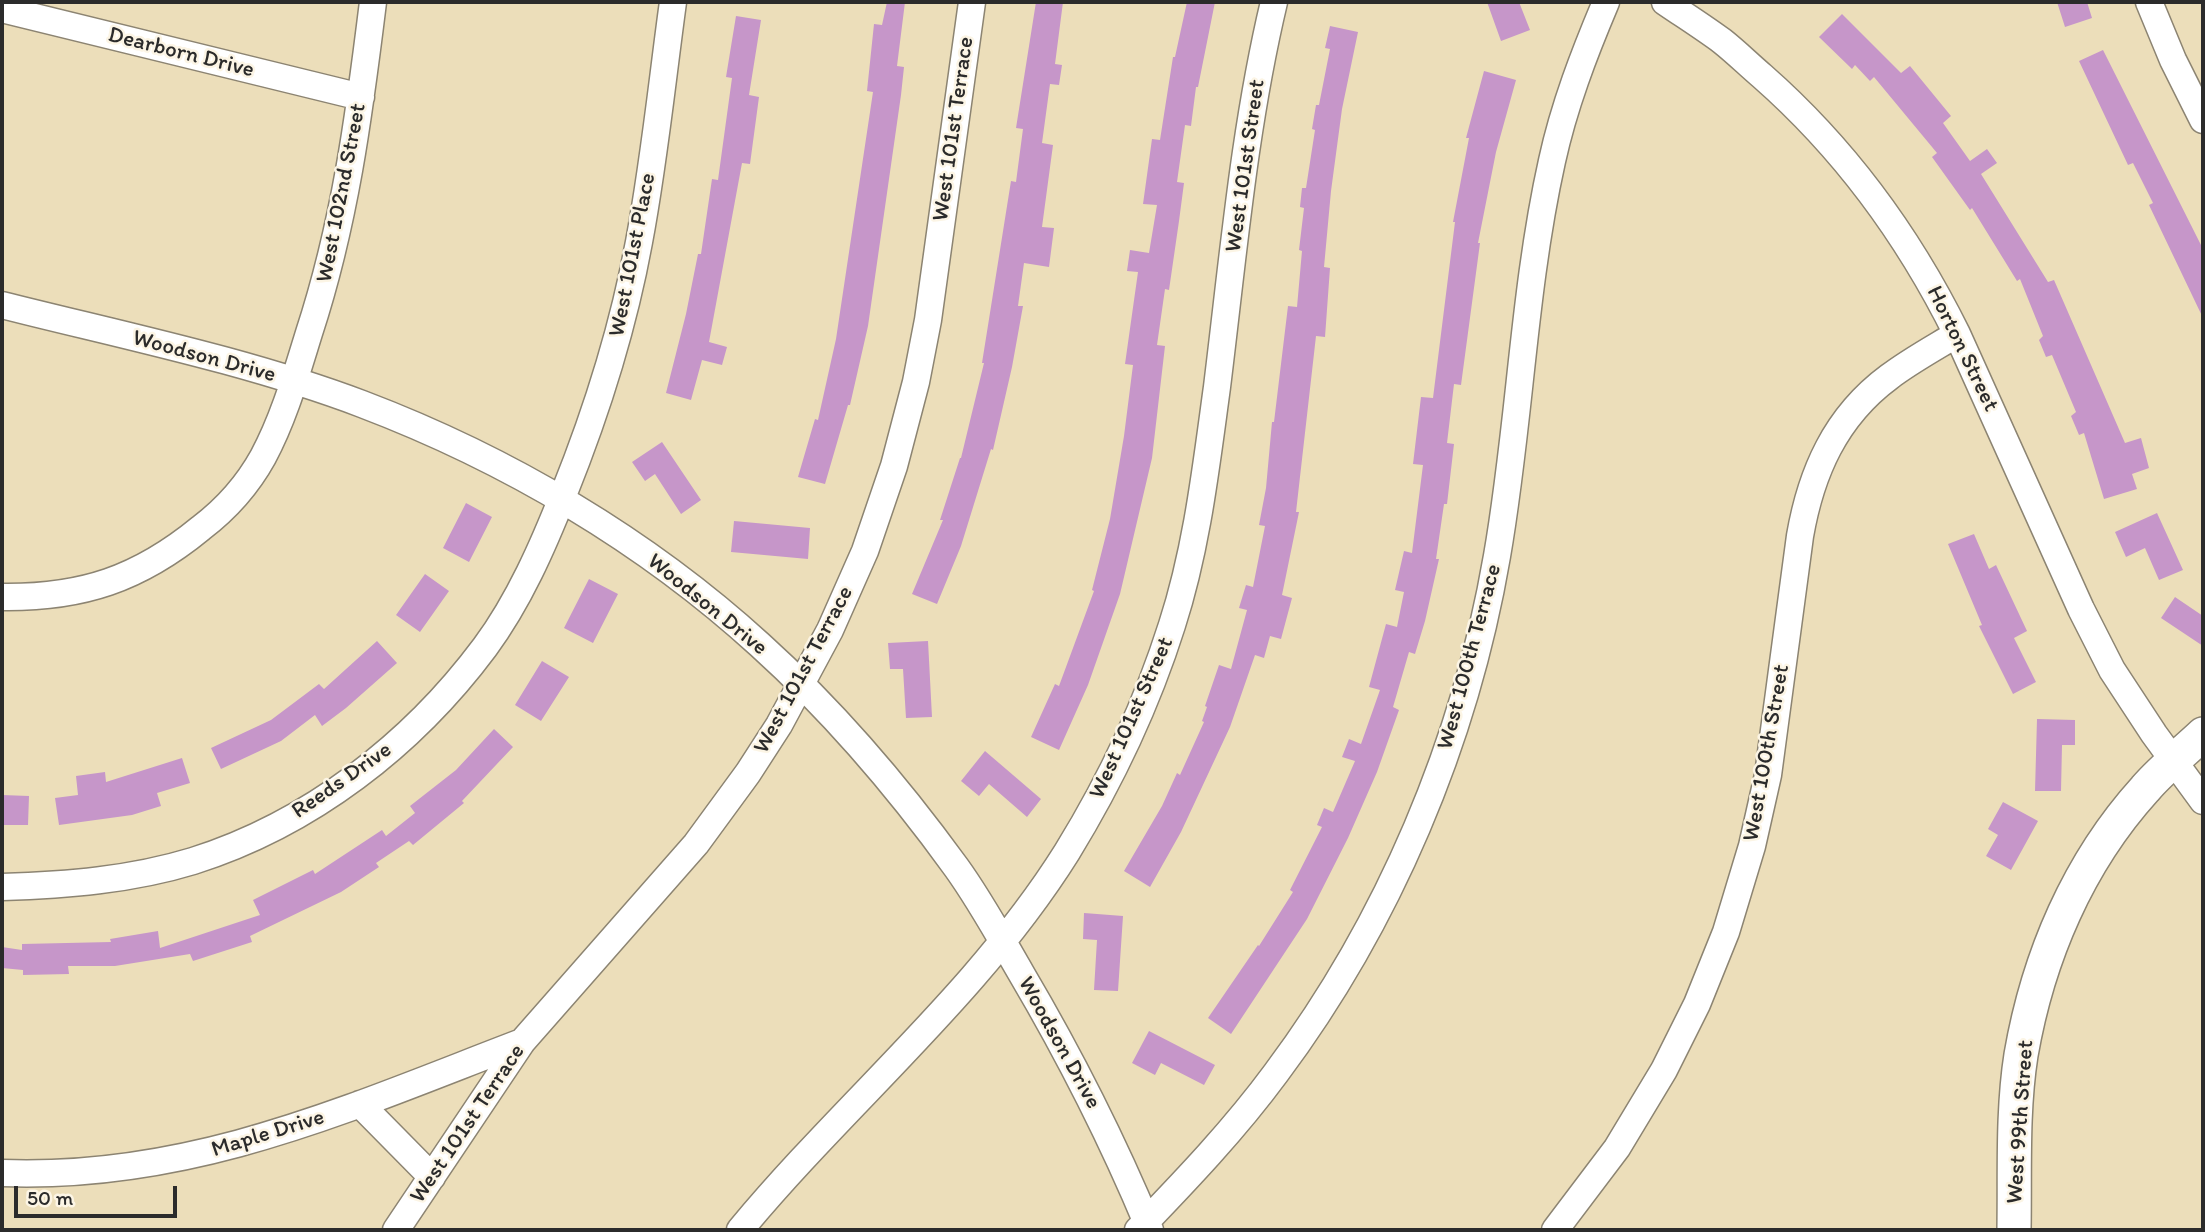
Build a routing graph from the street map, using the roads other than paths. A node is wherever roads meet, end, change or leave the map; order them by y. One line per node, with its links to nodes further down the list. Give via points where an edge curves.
1 (373, 2): 9 (street, West 102nd Street)
2 (673, 2): 14 (street, West 101st Place, via 639,242 621,325)
3 (972, 2): 16 (street, West 101st Terrace, via 928,320 913,394 865,551)
4 (1274, 2): 21 (street, West 101st Street, via 1247,146 1204,483 1172,625 1147,694 1103,789 1066,853)
5 (1606, 2): 26 (street, West 100th Terrace, via 1552,160 1497,556 1474,661 1440,771 1376,915 1321,1009 1228,1134)
6 (1665, 2): 12 (street, Horton Street, via 1733,50 1798,108 1851,166 1899,232)
7 (2149, 2): 10 (street)
8 (2, 9): 9 (street, Dearborn Drive)
9 (361, 97): 13 (street, West 102nd Street, via 343,211)
10 (2203, 120)
11 (2, 305): 13 (street, Woodson Drive)
12 (1957, 334): 18 (street, Horton Street, via 2081,609 2112,670); 29 (street, West 100th Street, via 1872,391 1846,420 1821,460 1800,536 1768,775 1726,932 1664,1070 1617,1149)
13 (294, 381): 14 (street, Woodson Drive, via 438,435); 15 (street, West 102nd Street, via 272,439 250,478 215,517 176,549 141,570 102,585 70,593)
14 (561, 500): 16 (street, Woodson Drive, via 696,592); 20 (street, Reeds Drive, via 541,549 486,646 445,696 366,770 313,806 193,861 66,885)
15 (2, 597)
16 (801, 685): 21 (street, Woodson Drive, via 890,780 957,868); 22 (street, West 101st Terrace, via 748,773 696,844)
17 (2203, 734): 18 (street, West 99th Street)
18 (2173, 761): 19 (street, Horton Street); 30 (street, West 99th Street, via 2121,818 2078,882 2039,977 2021,1057)
19 (2203, 801)
20 (2, 887)
21 (1002, 940): 26 (street, Woodson Drive, via 1111,1140); 28 (street, West 101st Street)
22 (522, 1042): 23 (street, Maple Drive); 25 (street, West 101st Terrace)
23 (360, 1104): 24 (street, Maple Drive, via 291,1129 177,1159 109,1170); 25 (street)
24 (2, 1173)
25 (432, 1177): 27 (street, West 101st Terrace)
26 (1145, 1227)
27 (396, 1230)
28 (740, 1230)
29 (1555, 1230)
30 (2014, 1230)

